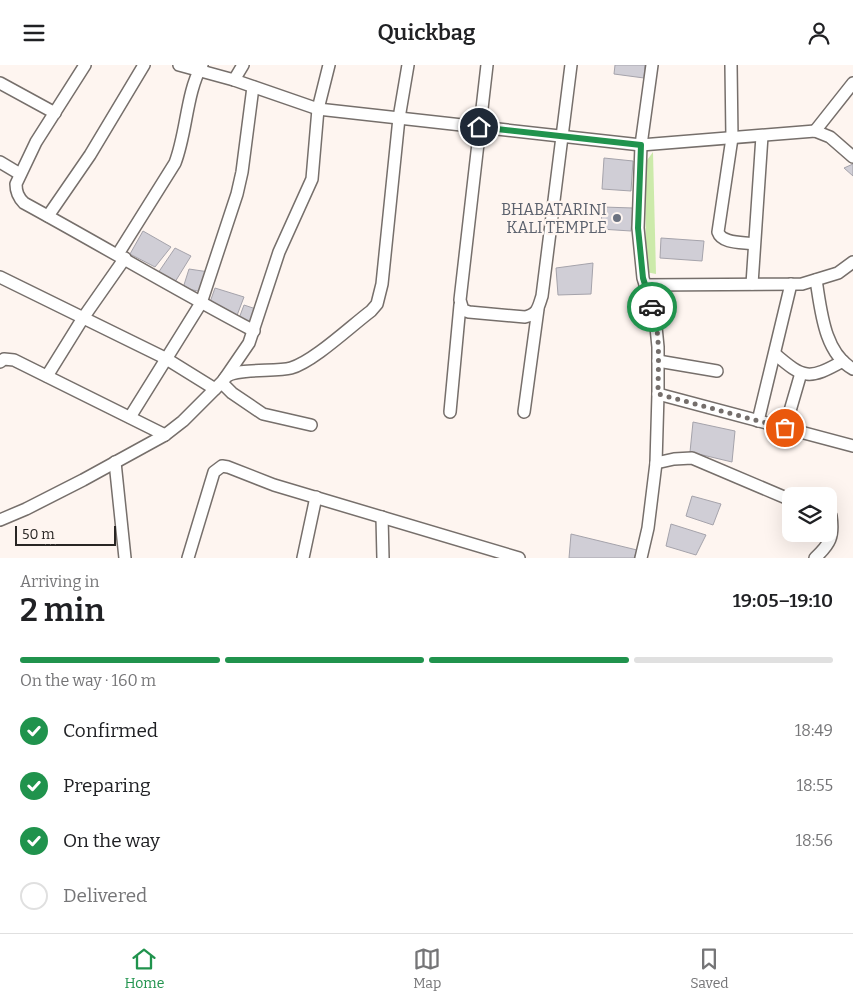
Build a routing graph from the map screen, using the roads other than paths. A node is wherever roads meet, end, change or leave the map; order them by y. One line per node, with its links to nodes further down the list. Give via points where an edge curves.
1 (86, 65): 18 (street)
2 (144, 65): 29 (street, via 90,155)
3 (179, 65): 11 (street)
4 (242, 65): 12 (street)
5 (329, 65): 17 (street)
6 (408, 65): 19 (street)
7 (487, 65): 20 (street)
8 (571, 65): 22 (street)
9 (652, 65): 25 (street)
10 (731, 65): 24 (street)
11 (201, 68): 12 (street); 31 (street, via 175,163)
12 (234, 80): 15 (street)
13 (0, 83): 18 (street)
14 (853, 83): 16 (street)
15 (253, 87): 17 (street); 38 (street, via 237,194)
16 (849, 97): 21 (street)
17 (318, 109): 19 (street); 42 (street, via 312,179 279,252)
18 (54, 113): 28 (street)
19 (400, 118): 20 (street); 52 (street, via 382,284 377,303 348,329 298,365 281,370 235,372 226,376)
20 (479, 127): 22 (street); 39 (street)
21 (815, 131): 23 (street); 26 (street, via 830,137)
22 (561, 136): 25 (street); 40 (street)
23 (762, 136): 24 (street); 30 (street)
24 (732, 138): 25 (street); 30 (street, via 719,236 725,240)
25 (641, 145): 37 (street, via 638,228)
26 (853, 157)
27 (0, 162): 28 (street)
28 (20, 174): 29 (street, via 16,184 18,198)
29 (48, 216): 31 (street)
30 (754, 244): 35 (street)
31 (121, 256): 38 (street); 41 (street)
32 (853, 262): 34 (street, via 838,273)
33 (0, 277): 41 (street)
34 (816, 280): 36 (street); 47 (street, via 828,335 834,352)
35 (752, 284): 36 (street); 37 (street)
36 (790, 284): 43 (street)
37 (645, 285): 46 (street, via 655,317)
38 (201, 303): 42 (street); 44 (street)
39 (460, 305): 40 (street, via 462,310 469,312 525,317); 54 (street)
40 (538, 309): 55 (street)
41 (83, 318): 44 (street); 51 (street)
42 (254, 331): 52 (street)
43 (775, 354): 50 (street); 57 (street)
44 (165, 358): 52 (street); 56 (street)
45 (1, 359): 51 (street, via 14,360)
46 (658, 361): 49 (street); 53 (street)
47 (843, 361): 48 (street); 50 (street, via 816,375)
48 (853, 369)
49 (717, 371)
50 (801, 373): 59 (street)
51 (47, 376): 56 (street)
52 (219, 385): 58 (street, via 222,383 263,414); 60 (street)
53 (658, 394): 57 (street); 63 (street)
54 (450, 412)
55 (524, 412)
56 (130, 417): 60 (street)
57 (758, 421): 59 (street)
58 (311, 425)
59 (785, 428): 61 (street)
60 (164, 435): 62 (street)
61 (853, 447)
62 (115, 462): 67 (street); 69 (street)
63 (656, 463): 64 (street, via 692,459); 74 (street)
64 (782, 496)
65 (316, 497): 66 (street); 70 (street, via 222,466 214,472); 71 (street)
66 (382, 517): 72 (street); 73 (street)
67 (0, 520)
68 (830, 542): 75 (street)
69 (125, 558)
70 (188, 558)
71 (304, 558)
72 (383, 558)
73 (519, 558)
74 (641, 558)
75 (815, 558)

